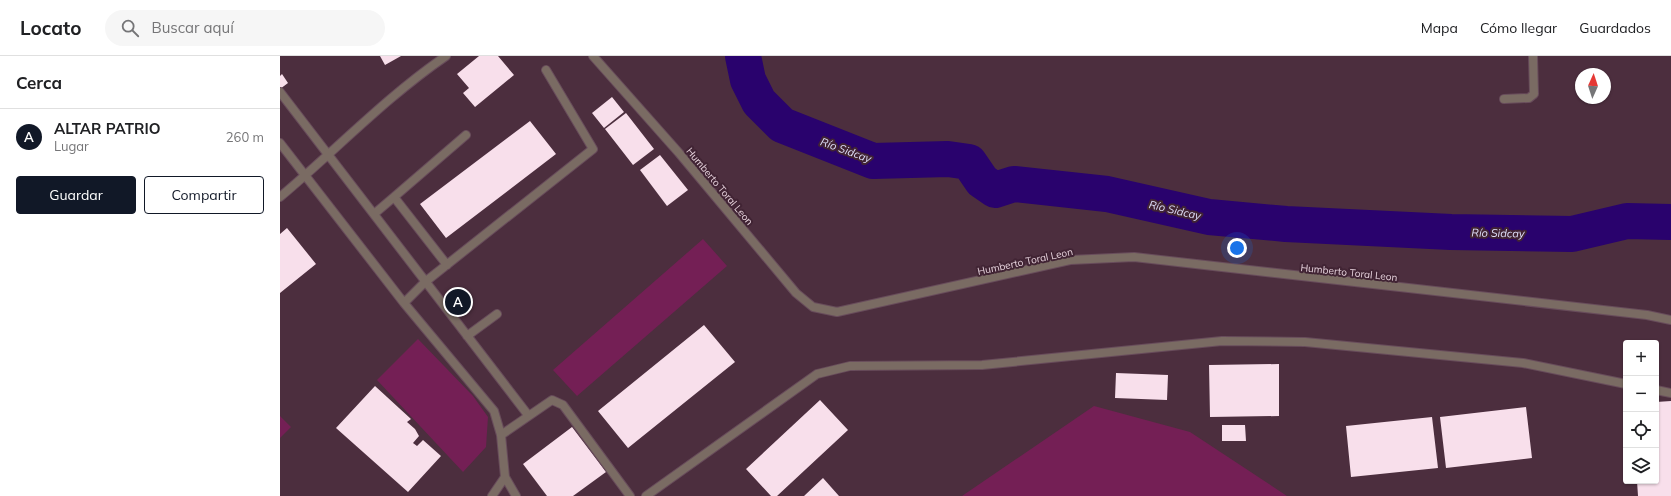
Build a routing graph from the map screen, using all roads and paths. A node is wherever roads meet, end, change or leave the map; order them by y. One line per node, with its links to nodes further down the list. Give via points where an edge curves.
1 (446, 56): 9 (street, via 365,119)
2 (593, 56): 18 (street, Humberto Toral Leon, via 796,292 813,308 837,312 1070,260 1134,257 1647,315)
3 (1533, 56): 6 (street, via 1534,94 1529,98)
4 (546, 70): 14 (street, via 593,149)
5 (280, 92): 9 (street)
6 (1504, 99)
7 (466, 135): 12 (street)
8 (280, 143): 10 (street)
9 (329, 155): 10 (street); 13 (street)
10 (305, 176): 11 (street); 16 (street)
11 (280, 197)
12 (394, 197): 13 (street); 14 (street)
13 (374, 214): 15 (street)
14 (447, 265): 15 (street)
15 (425, 282): 16 (street); 19 (street)
16 (404, 304): 24 (street, via 494,411)
17 (497, 314): 19 (street)
18 (1671, 320)
19 (467, 336): 23 (street)
20 (1623, 383): 29 (street, via 1523,363 1297,342 1222,341 982,365 850,366 817,374)
21 (1659, 391): 22 (street)
22 (1671, 393)
23 (528, 415): 24 (street); 28 (street, via 552,400 563,404)
24 (501, 435): 25 (street)
25 (505, 478): 26 (street); 27 (street)
26 (492, 496)
27 (516, 496)
28 (630, 496)
29 (646, 496)

